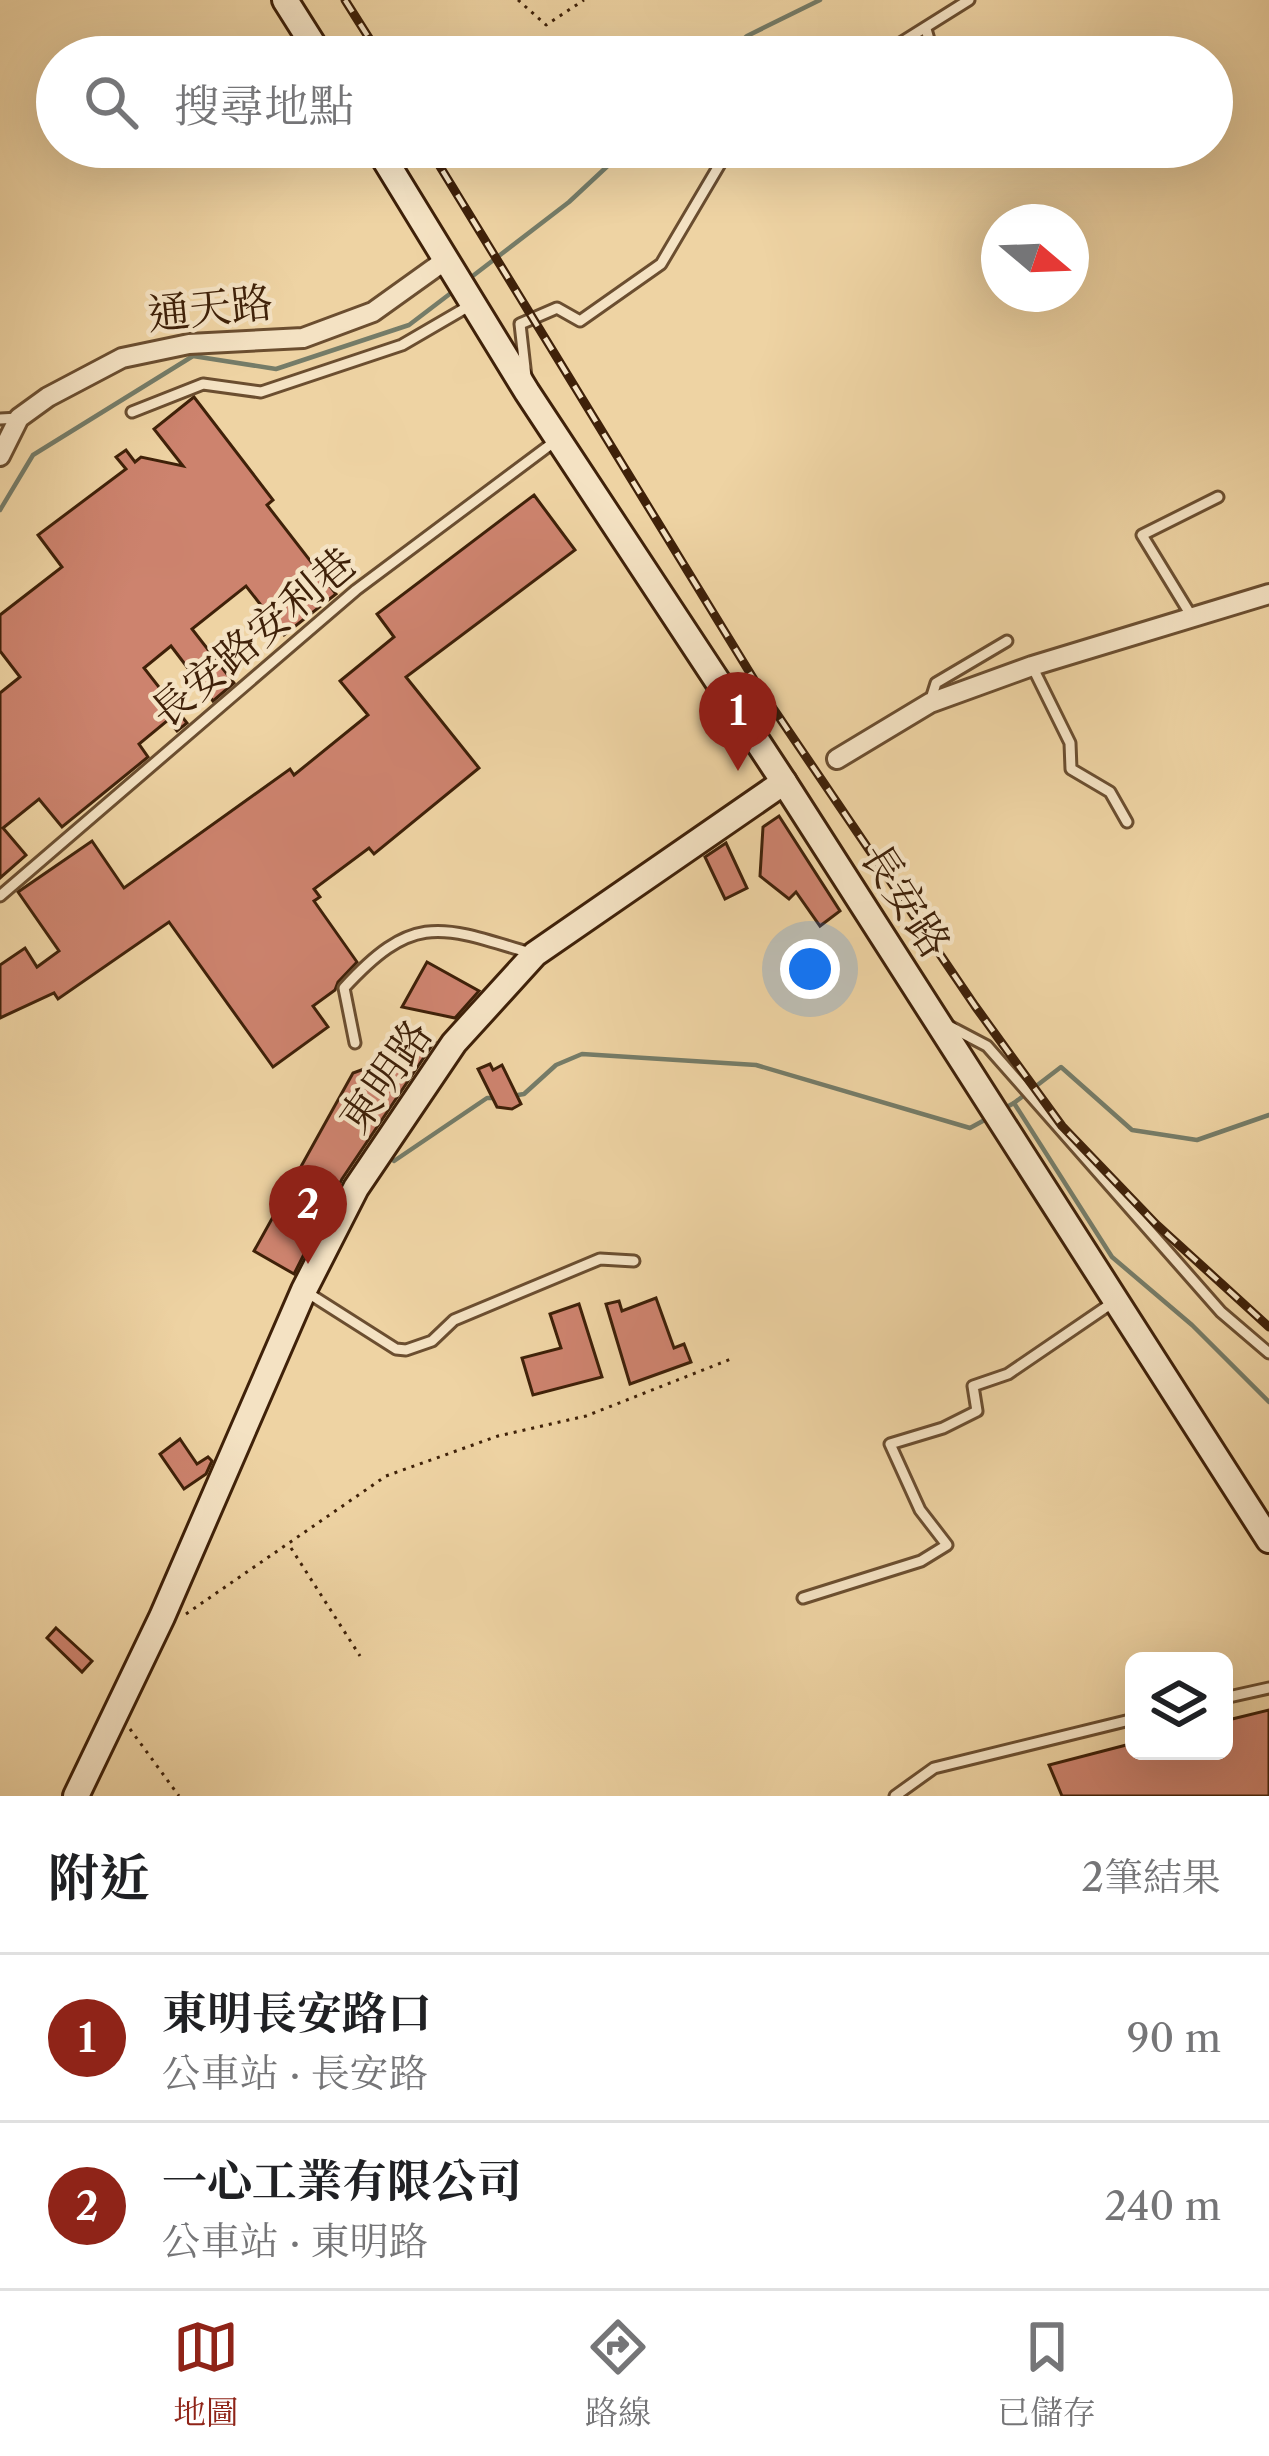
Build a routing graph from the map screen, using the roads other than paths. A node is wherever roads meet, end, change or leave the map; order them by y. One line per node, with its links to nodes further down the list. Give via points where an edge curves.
1 (286, 0): 4 (main road)
2 (969, 0): 3 (lane)
3 (926, 29): 5 (lane); 6 (lane)
4 (308, 36)
5 (914, 36)
6 (928, 36)
7 (390, 168): 9 (main road)
8 (718, 168): 11 (lane, via 662,264 580,322 556,308 520,324)
9 (447, 259): 10 (main road); 13 (street, 通天路, via 355,319 303,338 190,344 122,358)
10 (474, 303): 11 (main road, 長安路); 12 (lane, via 402,345 261,392 202,384)
11 (527, 392): 14 (main road, 長安路)
12 (132, 412)
13 (10, 419): 15 (street, 通天路)
14 (558, 440): 23 (main road, 長安路); 25 (lane, 長安路安利巷, via 356,590)
15 (0, 457)
16 (1218, 497): 18 (lane, via 1142,535)
17 (1269, 594): 18 (street)
18 (1192, 617): 20 (street)
19 (1007, 641): 21 (lane, via 936,683)
20 (1032, 666): 21 (street); 24 (lane, via 1070,743 1071,769 1110,792)
21 (930, 703): 22 (street)
22 (837, 759)
23 (784, 782): 26 (main road, 東明路); 27 (main road, 長安路)
24 (1127, 822)
25 (0, 896)
26 (535, 954): 28 (lane, via 460,932 390,943 344,988); 30 (main road, 東明路, via 454,1043 356,1188)
27 (937, 1021): 31 (main road, 長安路); 32 (lane, via 987,1046 1221,1312)
28 (355, 1043)
29 (634, 1261): 30 (lane, via 600,1259 454,1320 432,1342 406,1350)
30 (304, 1290): 38 (main road, 東明路)
31 (1117, 1300): 33 (main road, 長安路); 34 (lane, via 1008,1374 973,1386 977,1411 890,1444 920,1510 947,1545 922,1561)
32 (1269, 1353)
33 (1269, 1540)
34 (803, 1598)
35 (1269, 1688): 36 (lane)
36 (1233, 1696)
37 (1125, 1721): 39 (lane, via 934,1768)
38 (76, 1796)
39 (895, 1796)

